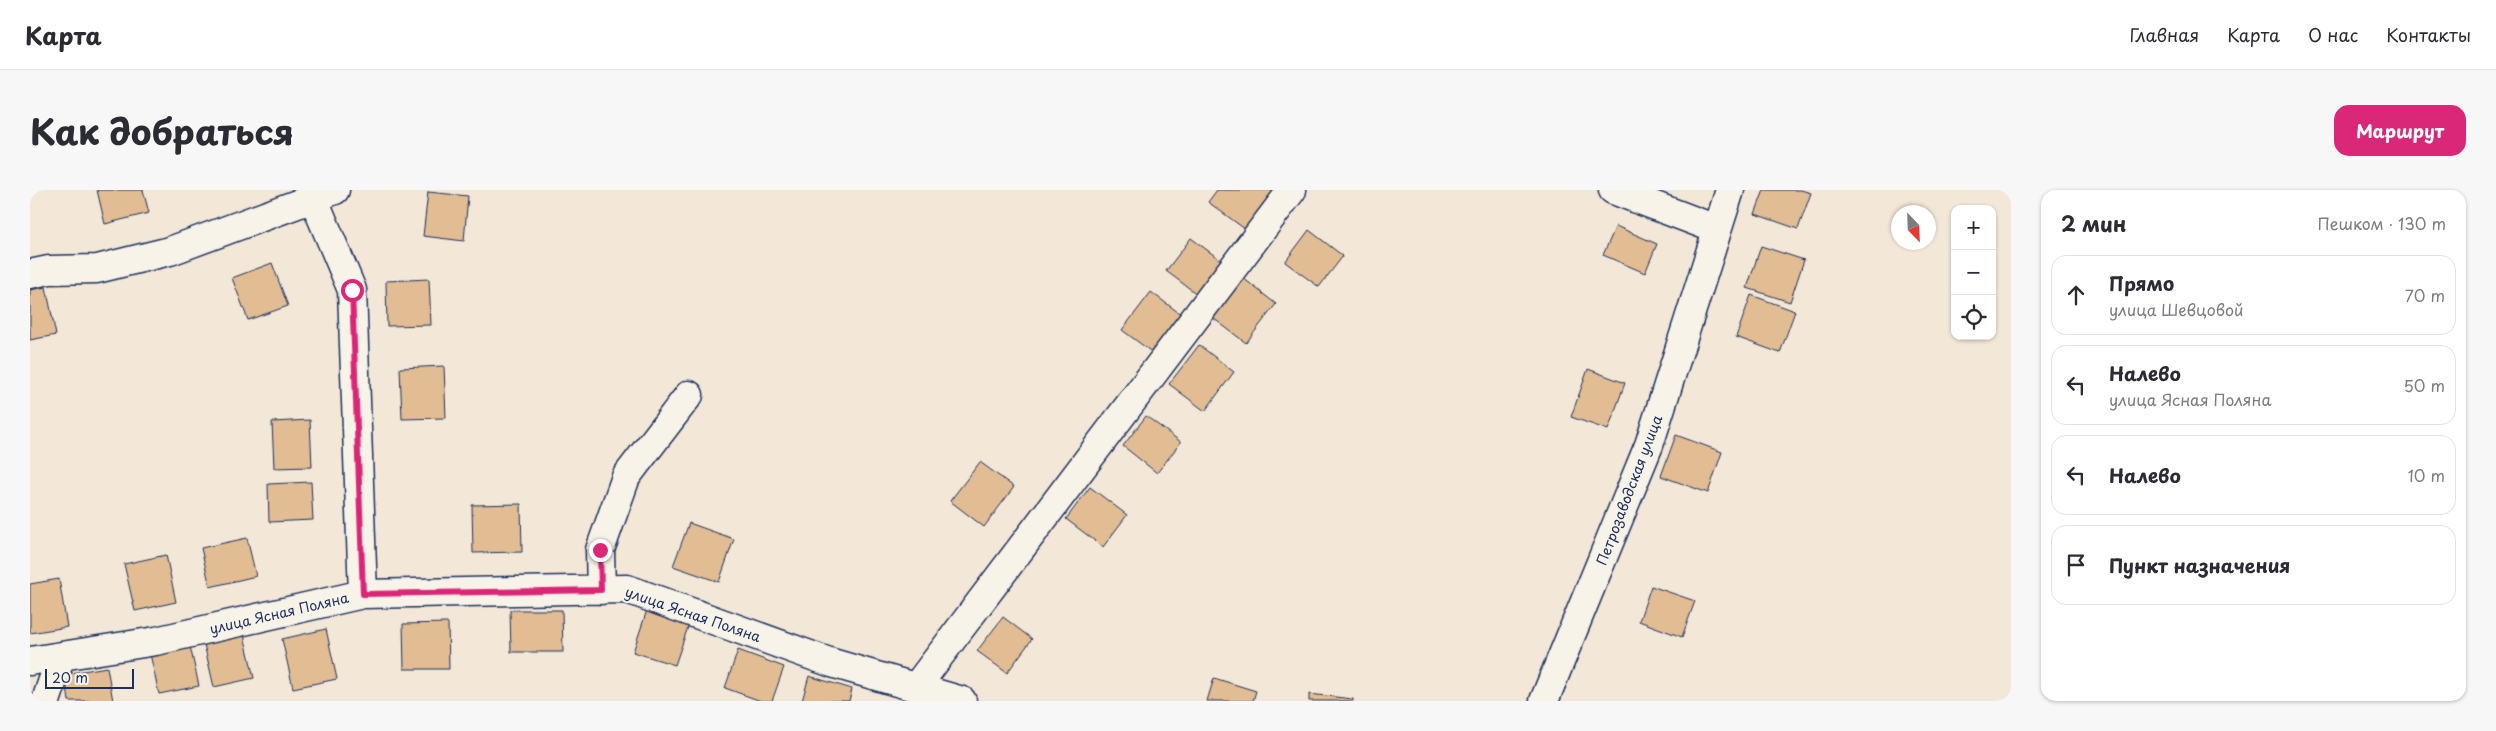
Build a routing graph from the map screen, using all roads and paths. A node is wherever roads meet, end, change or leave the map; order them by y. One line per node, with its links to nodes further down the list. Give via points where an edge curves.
1 (1292, 190): 12 (street)
2 (1613, 190): 5 (street)
3 (1730, 190): 5 (street, Петрозаводская улица)
4 (319, 193): 6 (street, via 170,251 97,270 49,270); 9 (street, via 352,290)
5 (1716, 229): 15 (street, Петрозаводская улица, via 1649,445)
6 (30, 274)
7 (689, 395): 8 (street, via 626,476 600,550)
8 (601, 590): 9 (street, улица Ясная Поляна); 12 (street, улица Ясная Поляна, via 627,589 832,663)
9 (363, 594): 10 (street, улица Ясная Поляна, via 156,641)
10 (61, 656): 11 (street, улица Ясная Поляна); 13 (street)
11 (30, 660)
12 (916, 687): 14 (street, улица Ясная Поляна)
13 (46, 701)
14 (962, 701)
15 (1544, 701)

